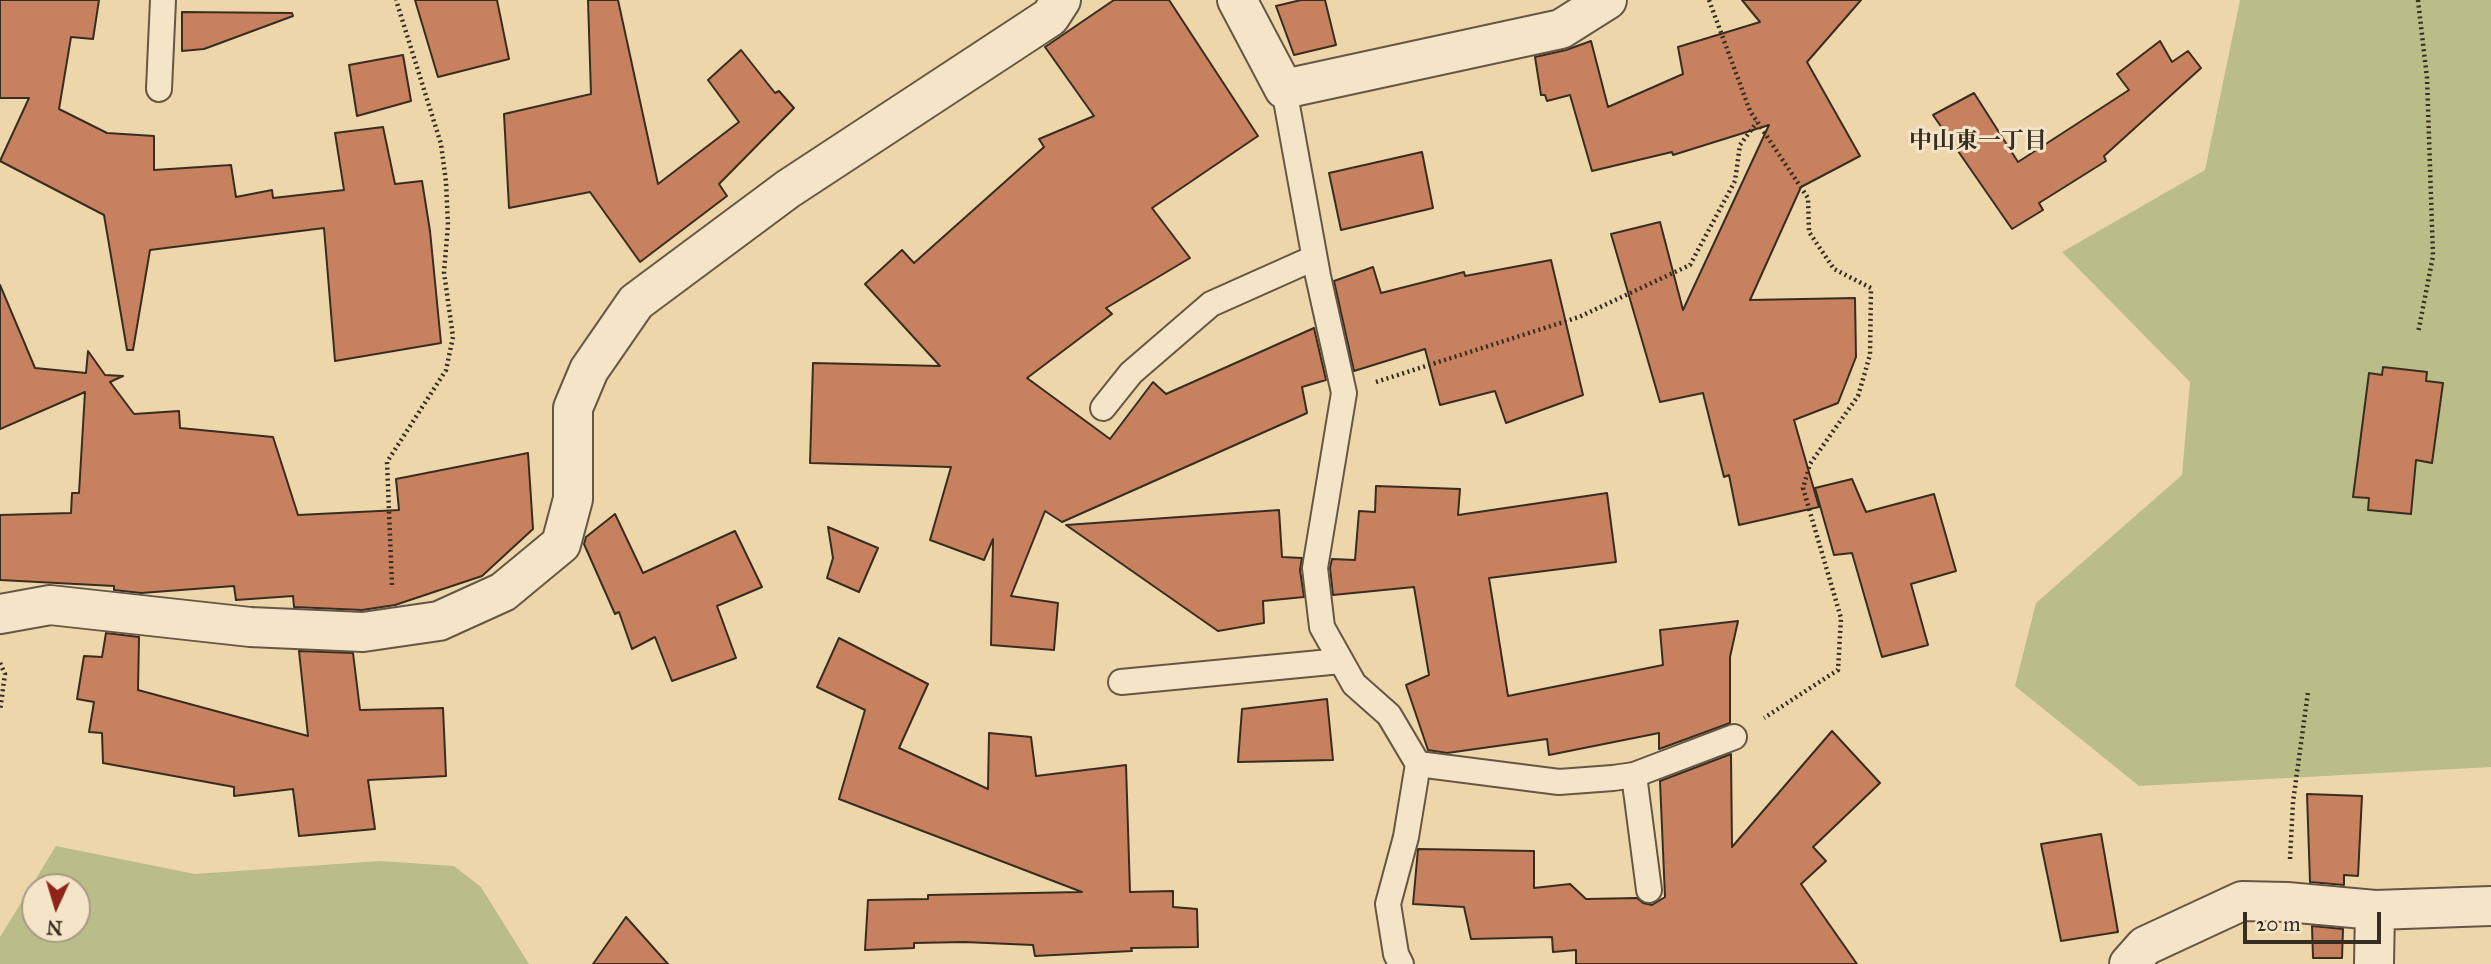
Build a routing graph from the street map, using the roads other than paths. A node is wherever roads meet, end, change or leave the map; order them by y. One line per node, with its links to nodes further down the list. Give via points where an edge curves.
1 (163, 0): 5 (lane)
2 (1061, 0): 9 (street, via 1050,17 788,189 636,302 589,370 573,408 572,499 561,544 503,592 439,621 363,632 250,627 50,605)
3 (1237, 0): 6 (street)
4 (1607, 0): 6 (street, via 1561,29)
5 (159, 89)
6 (1284, 89): 7 (lane)
7 (1314, 258): 8 (lane, via 1211,304 1131,373); 10 (lane, via 1344,393 1315,568 1322,627)
8 (1103, 408)
9 (0, 614)
10 (1341, 661): 11 (lane); 13 (lane, via 1354,684 1390,715)
11 (1121, 682)
12 (1734, 737): 14 (lane)
13 (1418, 764): 14 (lane, via 1559,782); 18 (lane, via 1406,837 1388,904)
14 (1634, 775): 15 (lane)
15 (1649, 890)
16 (2491, 906): 17 (street)
17 (2375, 910): 19 (street, via 2242,901 2145,946); 20 (street)
18 (1401, 964)
19 (2129, 964)
20 (2374, 964)

